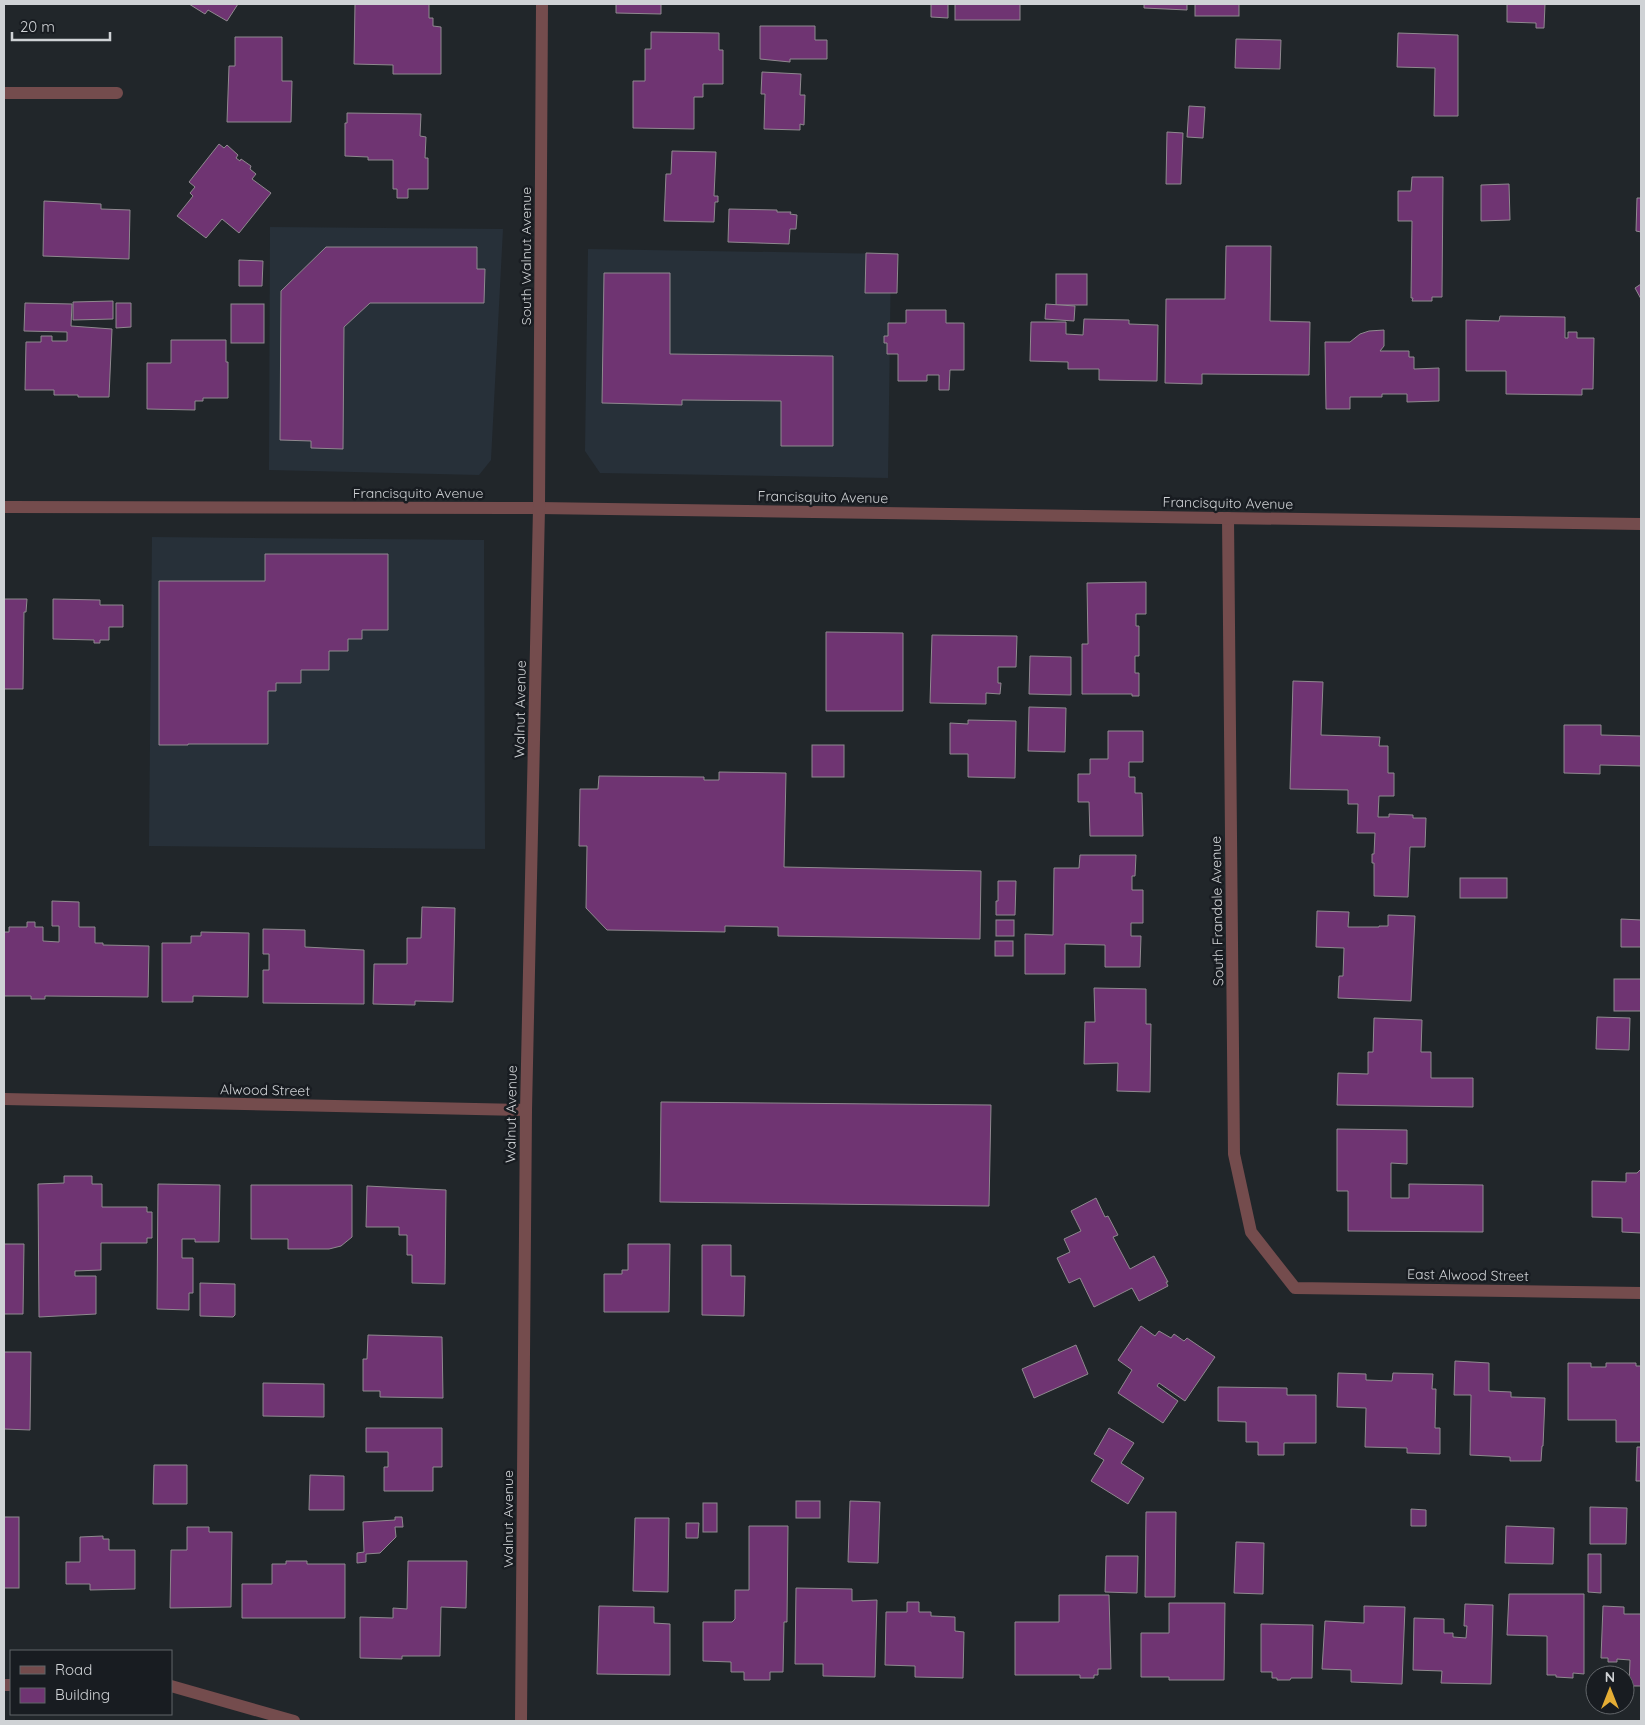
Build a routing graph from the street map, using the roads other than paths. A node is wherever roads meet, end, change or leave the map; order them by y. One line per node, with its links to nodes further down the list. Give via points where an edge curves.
1 (542, 4): 5 (street, South Walnut Avenue)
2 (4, 93): 3 (street)
3 (117, 93)
4 (4, 507): 5 (street, Francisquito Avenue)
5 (539, 508): 6 (street, Francisquito Avenue); 9 (street, Walnut Avenue)
6 (1228, 518): 7 (street, Francisquito Avenue); 10 (street, South Frandale Avenue, via 1234,1154 1251,1232)
7 (1641, 524)
8 (4, 1099): 9 (street, Alwood Street)
9 (526, 1110): 14 (street, Walnut Avenue)
10 (1294, 1288): 11 (street, East Alwood Street)
11 (1641, 1293)
12 (172, 1686): 13 (street)
13 (294, 1721)
14 (521, 1721)

